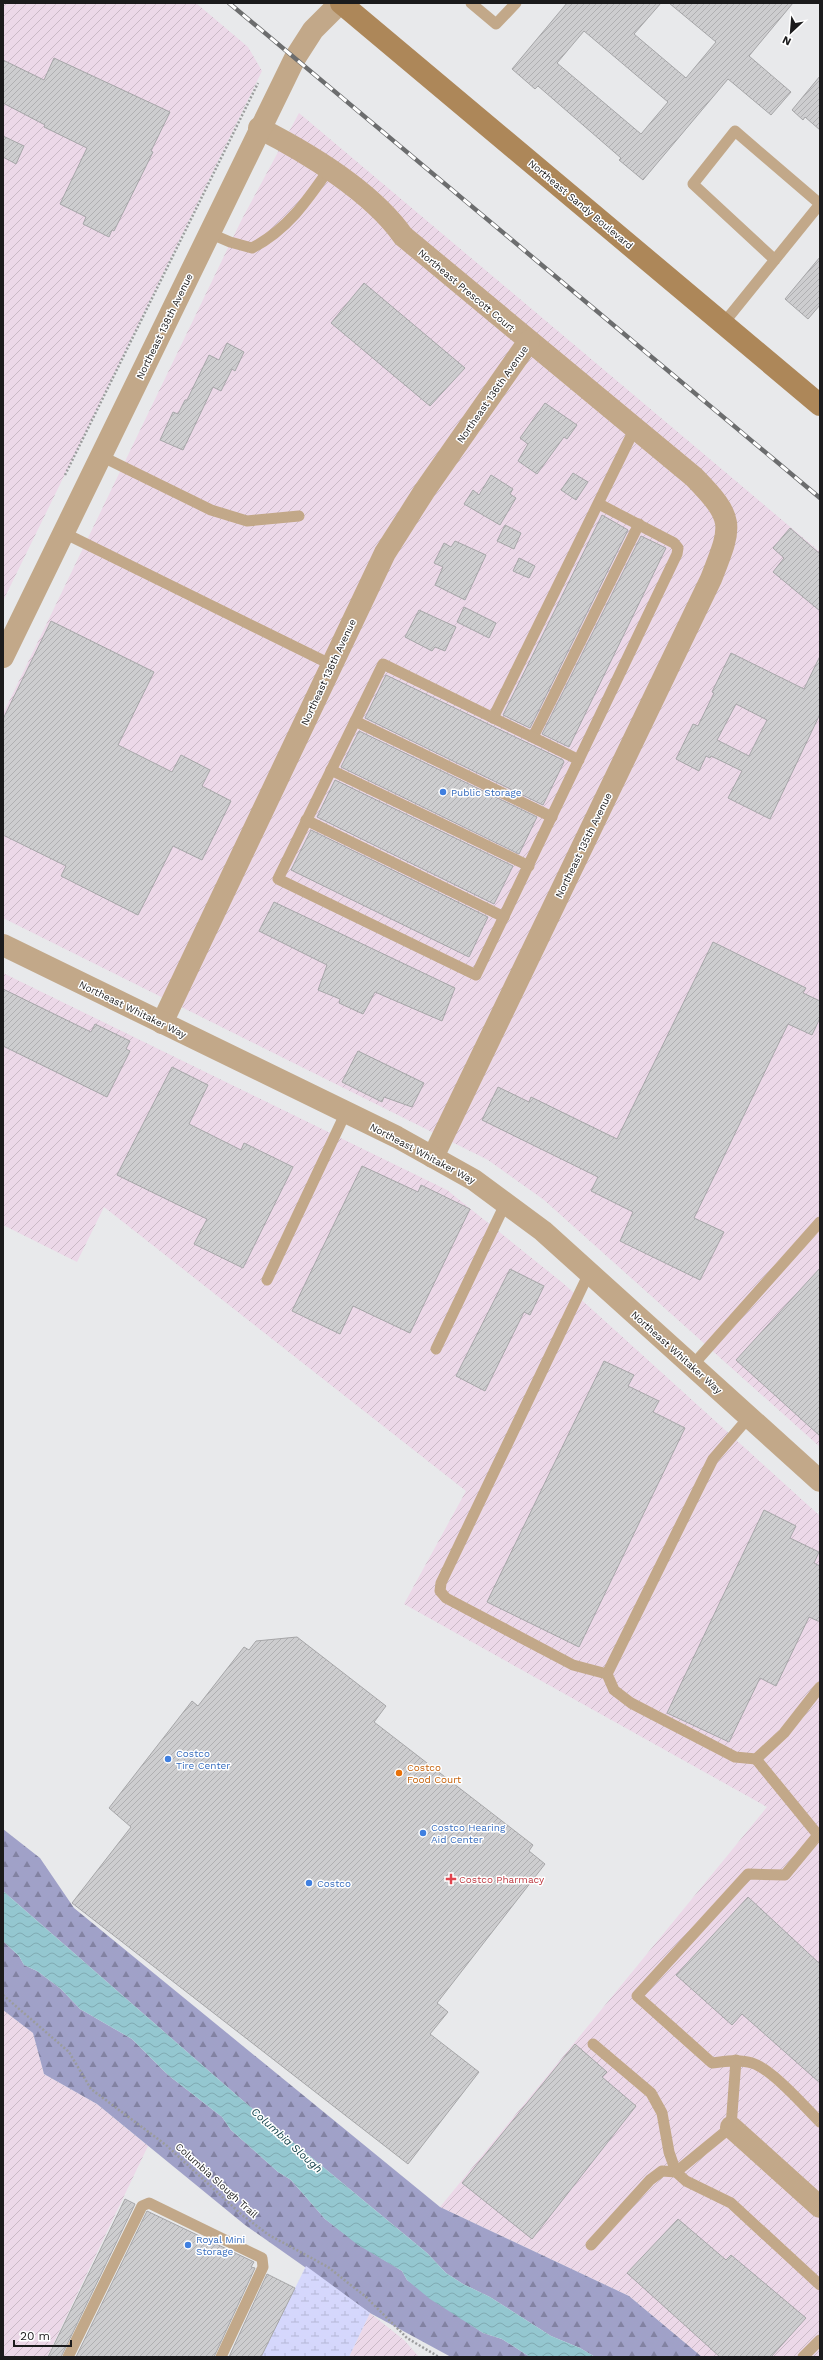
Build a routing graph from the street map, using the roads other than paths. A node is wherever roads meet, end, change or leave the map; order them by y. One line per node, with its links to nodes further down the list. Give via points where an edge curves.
1 (340, 3): 4 (street, Northeast 138th Avenue, via 313,30 295,58); 8 (main road, Northeast Sandy Boulevard)
2 (471, 3): 3 (lane, via 496,24)
3 (516, 3)
4 (259, 128): 5 (street, Northeast Prescott Court); 6 (street, Northeast 138th Avenue)
5 (329, 169): 6 (lane, via 308,200 272,238 252,248); 9 (street, Northeast Prescott Court, via 390,218 403,236)
6 (209, 233): 12 (street, Northeast 138th Avenue)
7 (775, 260): 7 (lane, via 820,204 735,131 694,184); 8 (lane)
8 (723, 324): 10 (main road, Northeast Sandy Boulevard)
9 (529, 341): 11 (street, Northeast Prescott Court); 19 (street, Northeast 136th Avenue, via 425,490 385,553)
10 (820, 405)
11 (635, 428): 13 (lane); 16 (street, Northeast Prescott Court, via 714,497 724,512)
12 (101, 456): 14 (lane, via 211,510 247,521); 17 (street, Northeast 138th Avenue)
13 (599, 504): 15 (lane); 20 (lane)
14 (299, 516)
15 (639, 524): 22 (lane); 23 (lane, via 674,542 678,548 677,554)
16 (727, 532): 32 (street, Northeast 135th Avenue, via 711,579)
17 (64, 533): 18 (street, Northeast 138th Avenue); 19 (lane)
18 (3, 658)
19 (332, 665): 30 (street, Northeast 136th Avenue)
20 (493, 718): 21 (lane, via 383,664); 22 (lane)
21 (355, 721): 24 (lane); 25 (lane)
22 (533, 737): 23 (lane)
23 (580, 760): 25 (lane)
24 (331, 770): 26 (lane); 27 (lane)
25 (552, 817): 27 (lane)
26 (306, 820): 28 (lane); 28 (lane, via 278,879 476,975)
27 (529, 866): 28 (lane)
28 (504, 917)
29 (3, 946): 30 (street, Northeast Whitaker Way)
30 (162, 1023): 31 (street, Northeast Whitaker Way)
31 (346, 1112): 32 (street, Northeast Whitaker Way); 36 (lane)
32 (433, 1157): 33 (street, Northeast Whitaker Way, via 458,1170)
33 (506, 1202): 35 (street, Northeast Whitaker Way); 37 (lane)
34 (820, 1222): 38 (lane)
35 (589, 1272): 38 (street, Northeast Whitaker Way); 41 (lane, via 441,1583 440,1591 446,1598 573,1665)
36 (267, 1280)
37 (436, 1349)
38 (692, 1366): 39 (street, Northeast Whitaker Way)
39 (749, 1416): 40 (street, Northeast Whitaker Way); 41 (lane, via 713,1459)
40 (820, 1481)
41 (607, 1674): 43 (lane, via 614,1690 631,1703 734,1757)
42 (820, 1687): 43 (lane, via 784,1733)
43 (756, 1759): 45 (lane, via 818,1835 785,1875 748,1874 637,1996 712,2063)
44 (593, 2044): 48 (lane, via 651,2093 662,2113 669,2152)
45 (736, 2060): 46 (lane, via 753,2063 775,2078); 47 (lane)
46 (820, 2122)
47 (731, 2128): 48 (lane); 49 (street)
48 (676, 2172): 50 (lane, via 662,2171 650,2180); 51 (lane, via 686,2181 731,2203)
49 (820, 2207)
50 (591, 2244)
51 (820, 2285)
52 (820, 2340): 55 (lane)
53 (68, 2357): 54 (lane, via 142,2206 149,2203 262,2258 263,2267)
54 (221, 2357)
55 (803, 2357)

